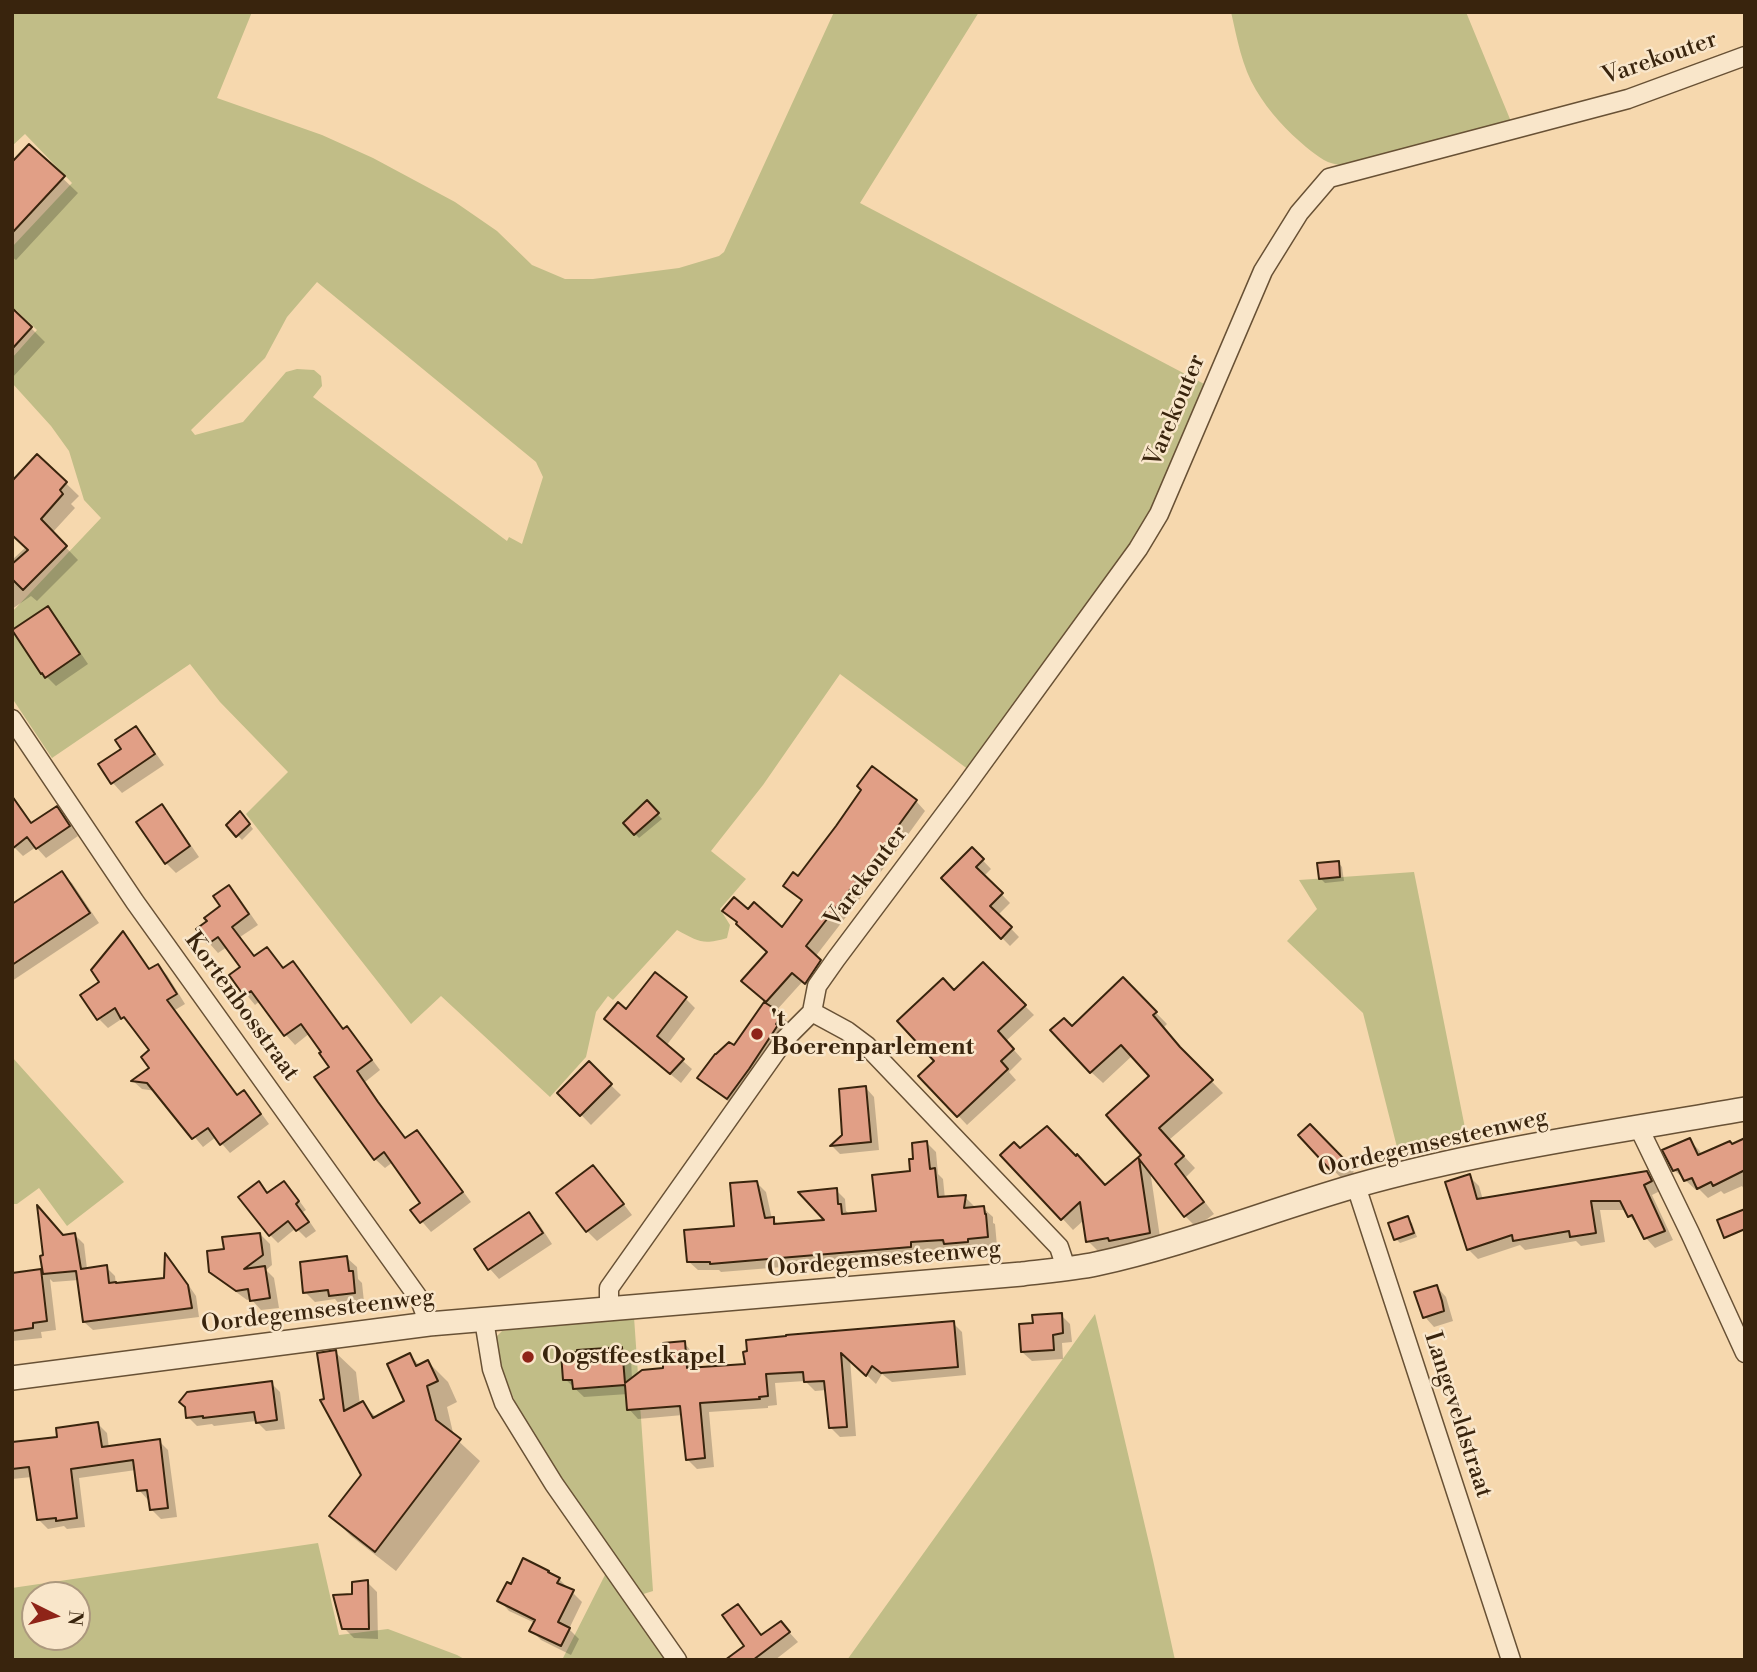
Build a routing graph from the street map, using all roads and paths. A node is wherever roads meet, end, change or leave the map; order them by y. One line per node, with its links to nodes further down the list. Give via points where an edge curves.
1 (1745, 55): 3 (street, Varekouter, via 1628,99 1329,178 1299,213 1263,271 1159,514 1138,550 836,958 817,986)
2 (12, 719): 10 (street, Kortenbosstraat, via 135,902 420,1300)
3 (811, 1012): 7 (street, via 867,1046 1059,1247); 8 (street, Varekouter, via 785,1039 609,1288)
4 (1745, 1109): 5 (street, Oordegemsesteenweg)
5 (1638, 1126): 6 (street, Oordegemsesteenweg, via 1473,1157); 11 (street)
6 (1356, 1186): 7 (street, Oordegemsesteenweg, via 1165,1245); 14 (street, Langeveldstraat)
7 (1066, 1268): 8 (street, Oordegemsesteenweg)
8 (609, 1310): 9 (street, Oordegemsesteenweg)
9 (484, 1320): 10 (street, Oordegemsesteenweg); 13 (street, via 492,1369 504,1403 554,1484)
10 (429, 1324): 12 (street, Oordegemsesteenweg)
11 (1745, 1353)
12 (12, 1378)
13 (677, 1660)
14 (1511, 1660)

